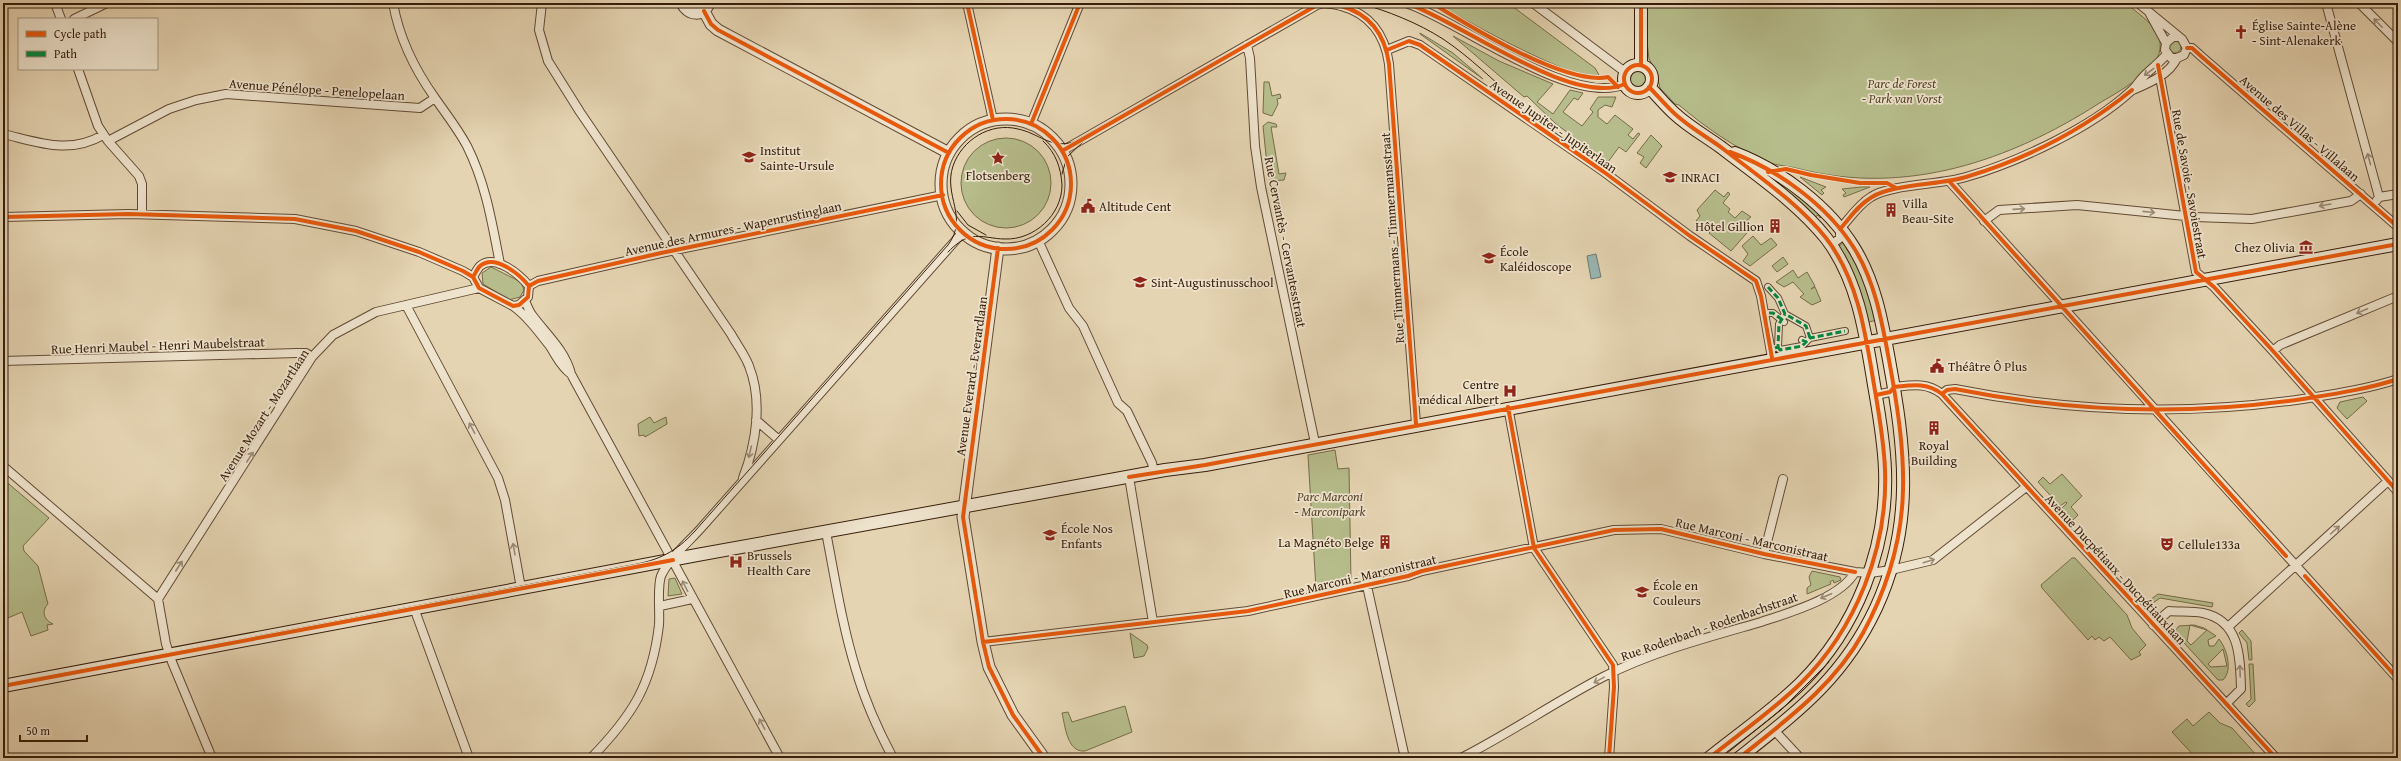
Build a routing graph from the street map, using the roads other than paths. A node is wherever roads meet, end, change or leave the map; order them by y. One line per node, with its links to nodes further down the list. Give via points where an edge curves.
1 (55, 3): 16 (street)
2 (107, 3): 17 (street)
3 (394, 3): 33 (street, via 400,29 412,58)
4 (542, 3): 58 (street, via 540,30 548,61)
5 (682, 3): 14 (street, via 691,13)
6 (967, 3): 34 (street)
7 (1080, 3): 35 (street)
8 (1406, 3): 30 (street, via 1428,11 1510,57 1556,76 1598,88)
9 (1533, 3): 28 (street)
10 (1641, 3): 26 (main road)
11 (2138, 3): 15 (street, Avenue des Villas - Villalaan)
12 (2326, 3): 45 (street, one-way to 12)
13 (2359, 3): 20 (street, one-way to 13)
14 (706, 7): 40 (street, via 711,24 718,30)
15 (2150, 13): 18 (street, Avenue des Villas - Villalaan, via 2169,26); 19 (street, Avenue des Villas - Villalaan)
16 (61, 18)
17 (76, 18)
18 (2178, 37): 19 (street); 22 (street, Avenue des Villas - Villalaan, via 2186,43)
19 (2166, 42): 24 (street, Avenue des Villas - Villalaan)
20 (2398, 42)
21 (1247, 45): 23 (street, via 1321,3 1356,11 1369,20 1379,32); 39 (street); 91 (street, Rue Cervantès - Cervantesstraat, via 1261,187)
22 (2186, 48): 25 (street, via 2184,55); 42 (street, Avenue des Villas - Villalaan, via 2192,48 2197,52)
23 (1387, 50): 76 (street, Avenue Jupiter - Jupiterlaan, via 1409,41 1420,45 1756,281); 89 (street, Rue Timmermans - Timmermansstraat)
24 (2167, 54): 25 (street); 32 (street, one-way to 32)
25 (2177, 58): 29 (street, via 2175,64)
26 (1641, 65): 28 (main road, via 1632,65); 31 (main road, via 1651,74)
27 (78, 70): 37 (street, via 98,126)
28 (1625, 72): 30 (main road)
29 (2160, 77): 32 (street); 48 (street, Rue de Savoie - Savoiestraat)
30 (1625, 84): 31 (main road, via 1630,90 1638,93)
31 (1650, 87): 38 (main road, via 1676,116)
32 (2132, 90): 41 (street, via 2111,107 2041,147 1966,177)
33 (435, 98): 37 (street, Avenue Pénélope - Penelopelaan, via 420,108 226,94 169,108); 59 (street, via 452,120 474,162 487,198)
34 (993, 120): 35 (street, via 1003,119); 40 (street, via 967,132)
35 (1031, 124): 39 (street, via 1054,140)
36 (3, 134): 37 (street, Avenue Pénélope - Penelopelaan, via 53,146 88,144)
37 (106, 138): 47 (street, via 139,176 142,184)
38 (1723, 149): 52 (main road, via 1771,171 1818,206); 55 (main road, via 1800,210)
39 (1062, 151): 54 (street, via 1071,179 1069,201 1061,218)
40 (948, 153): 44 (street, via 943,171)
41 (1949, 181): 50 (street); 52 (street, via 1896,188 1875,195 1856,209)
42 (2361, 194): 46 (street, Avenue des Villas - Villalaan); 48 (street, one-way to 48, via 2351,201 2252,219)
43 (2398, 194): 45 (street)
44 (943, 195): 53 (street, via 950,218); 58 (street, Avenue des Armures - Wapenrustinglaan)
45 (2379, 197): 46 (street)
46 (2373, 204): 51 (street, Avenue des Villas - Villalaan)
47 (142, 214): 49 (street); 60 (street, via 295,219 334,226 420,252)
48 (2187, 216): 50 (street, one-way to 48, via 1999,210 2077,205); 61 (street, Rue de Savoie - Savoiestraat, via 2196,272)
49 (3, 217)
50 (1984, 221): 68 (street)
51 (2398, 227)
52 (1840, 229): 55 (street, via 1840,238); 73 (main road, via 1856,251 1872,286)
53 (962, 232): 57 (street, via 975,241); 90 (street)
54 (1038, 240): 57 (street, via 1019,247); 93 (street, via 1069,308 1083,326 1102,363 1102,372 1118,403 1126,410)
55 (1829, 243): 75 (main road, via 1851,284)
56 (2398, 244): 61 (main road)
57 (998, 248): 100 (street, Avenue Everard - Everardlaan)
58 (674, 251): 62 (street, Avenue des Armures - Wapenrustinglaan, via 538,281); 88 (street, via 731,334 749,366 756,394)
59 (500, 264): 60 (street, via 491,262 480,266); 62 (street)
60 (473, 277): 64 (street)
61 (2205, 279): 68 (main road); 77 (street, Rue de Savoie - Savoiestraat)
62 (529, 286): 66 (street)
63 (1768, 287): 71 (street, via 1778,298)
64 (479, 288): 67 (street, Avenue Mozart - Mozartlaan); 69 (street)
65 (2398, 296): 77 (street, one-way to 77, via 2280,345)
66 (525, 301): 69 (street); 80 (street, via 531,314 569,364)
67 (406, 305): 78 (street, Avenue Mozart - Mozartlaan, via 376,312 351,324 333,335); 110 (street, one-way to 67, via 506,500 498,478)
68 (2062, 305): 73 (main road); 87 (street)
69 (513, 306): 80 (street, via 549,345 563,368)
70 (1769, 313): 71 (street)
71 (1783, 318): 74 (street, via 1806,326); 76 (street, via 1779,324)
72 (1843, 329): 74 (street)
73 (1885, 338): 75 (main road); 82 (main road)
74 (1806, 340): 76 (street, via 1802,346)
75 (1866, 342): 76 (main road); 84 (main road)
76 (1775, 351): 86 (main road)
77 (2273, 351): 85 (street, Rue de Savoie - Savoiestraat)
78 (312, 357): 79 (street, Rue Henri Maubel - Henri Maubelstraat, via 306,353 298,353); 111 (street, Avenue Mozart - Mozartlaan, one-way to 78)
79 (3, 361)
80 (571, 374): 104 (street)
81 (2398, 379): 85 (street)
82 (1894, 387): 83 (street, Avenue Ducpétiaux - Ducpétiauxlaan, via 1924,384 1932,386); 84 (street, Avenue Ducpétiaux - Ducpétiauxlaan, via 1890,392); 106 (main road, via 1901,432 1905,494 1902,526)
83 (1942, 394): 87 (street, via 1947,390 1956,389 2022,401); 98 (street, Avenue Ducpétiaux - Ducpétiauxlaan)
84 (1876, 395): 108 (main road, via 1884,444 1885,497 1880,535)
85 (2312, 397): 87 (street, via 2228,407); 96 (street, Rue de Savoie - Savoiestraat)
86 (1508, 407): 89 (main road); 102 (street)
87 (2156, 410): 105 (street)
88 (756, 420): 90 (street); 97 (street, one-way to 97)
89 (1416, 424): 91 (main road)
90 (779, 440): 97 (street)
91 (1315, 443): 93 (main road, via 1205,465)
92 (3, 466): 111 (street)
93 (1154, 472): 94 (main road)
94 (1129, 477): 100 (main road); 115 (street)
95 (1783, 479): 103 (street)
96 (2388, 481): 99 (street, Rue de Savoie - Savoiestraat); 105 (street, one-way to 96)
97 (740, 484): 104 (street)
98 (2026, 487): 106 (street, Rue Marconi - Marconistraat, one-way to 98, via 1933,560); 116 (street, Avenue Ducpétiaux - Ducpétiauxlaan)
99 (2398, 492)
100 (964, 506): 101 (main road); 118 (street, Avenue Everard - Everardlaan, via 963,517)
101 (826, 532): 104 (main road); 129 (street, via 855,670)
102 (1534, 548): 103 (street, Rue Marconi - Marconistraat, via 1614,530 1661,529); 109 (street, Rue Marconi - Marconistraat, via 1422,571); 120 (street, via 1614,666)
103 (1764, 554): 107 (street, Rue Marconi - Marconistraat)
104 (673, 560): 110 (main road); 112 (street, one-way to 104); 113 (street, via 661,577)
105 (2296, 566): 117 (street); 121 (street)
106 (1891, 570): 108 (street, Rue Marconi - Marconistraat); 124 (main road, via 1875,609 1852,652 1816,695)
107 (1855, 572): 108 (street, Rue Marconi - Marconistraat); 120 (street, Rue Rodenbach - Rodenbachstraat, one-way to 120, via 1850,582 1841,589 1817,600 1670,650)
108 (1870, 573): 134 (main road, via 1836,639 1814,668 1799,684)
109 (1367, 586): 115 (street, Rue Marconi - Marconistraat, via 1248,612); 131 (street)
110 (521, 588): 114 (main road)
111 (158, 599): 119 (street)
112 (692, 599): 113 (street); 128 (street, one-way to 112, via 701,611)
113 (660, 606): 127 (street, via 652,662 641,694 619,730)
114 (414, 608): 119 (main road); 126 (street)
115 (1153, 622): 118 (street, Rue Marconi - Marconistraat)
116 (2153, 625): 117 (street, via 2169,611 2204,613); 123 (street, Avenue Ducpétiaux - Ducpétiauxlaan)
117 (2228, 627): 123 (street, one-way to 117, via 2241,689 2240,650)
118 (983, 642): 130 (street, Avenue Everard - Everardlaan, via 989,667 999,690 1030,742)
119 (169, 653): 122 (main road); 125 (street)
120 (1614, 672): 132 (street, Rue Rodenbach - Rodenbachstraat, one-way to 132); 133 (street)
121 (2398, 679)
122 (3, 686)
123 (2226, 704): 137 (street, Avenue Ducpétiaux - Ducpétiauxlaan)
124 (1774, 730): 135 (main road); 136 (street)
125 (212, 758)
126 (469, 758)
127 (591, 758)
128 (780, 758)
129 (892, 758)
130 (1044, 758)
131 (1405, 758)
132 (1461, 758)
133 (1609, 758)
134 (1709, 758)
135 (1739, 758)
136 (1800, 758)
137 (2276, 758)

